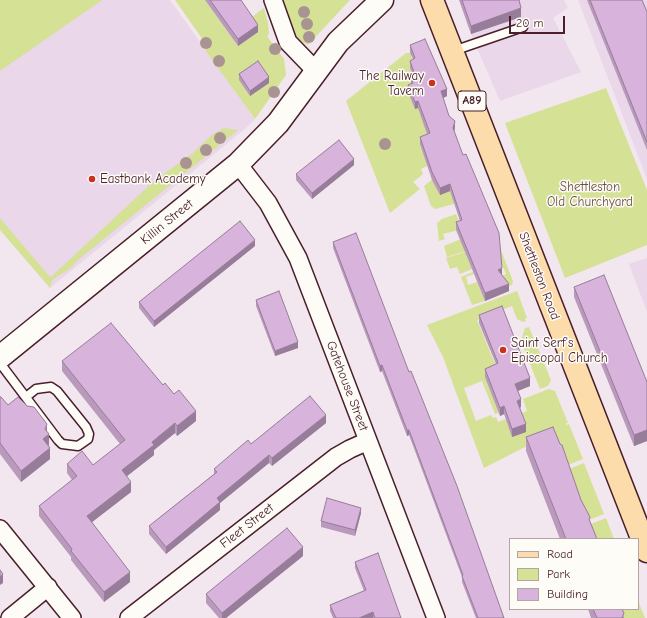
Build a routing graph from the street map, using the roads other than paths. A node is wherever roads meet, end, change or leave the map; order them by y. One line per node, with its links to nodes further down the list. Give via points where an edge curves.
1 (274, 0): 6 (street, via 288,42)
2 (382, 0): 6 (main road, Killin Street, via 350,29)
3 (432, 0): 5 (main road, Shettleston Road / A89)
4 (523, 27): 5 (lane)
5 (453, 51): 13 (main road, Shettleston Road / A89)
6 (316, 71): 7 (main road, Killin Street, via 278,123)
7 (238, 164): 8 (main road, Killin Street); 11 (street, Gatehouse Street, via 268,204 295,253)
8 (0, 357)
9 (0, 363): 10 (lane)
10 (26, 397): 10 (lane, via 62,444 78,446 88,439 86,427 57,391 51,387 36,389)
11 (368, 441): 17 (street, Fleet Street, via 336,457); 18 (street, Gatehouse Street)
12 (0, 529): 14 (street)
13 (647, 551)
14 (48, 587): 15 (street); 16 (street)
15 (10, 618)
16 (72, 618)
17 (129, 618)
18 (436, 618)

